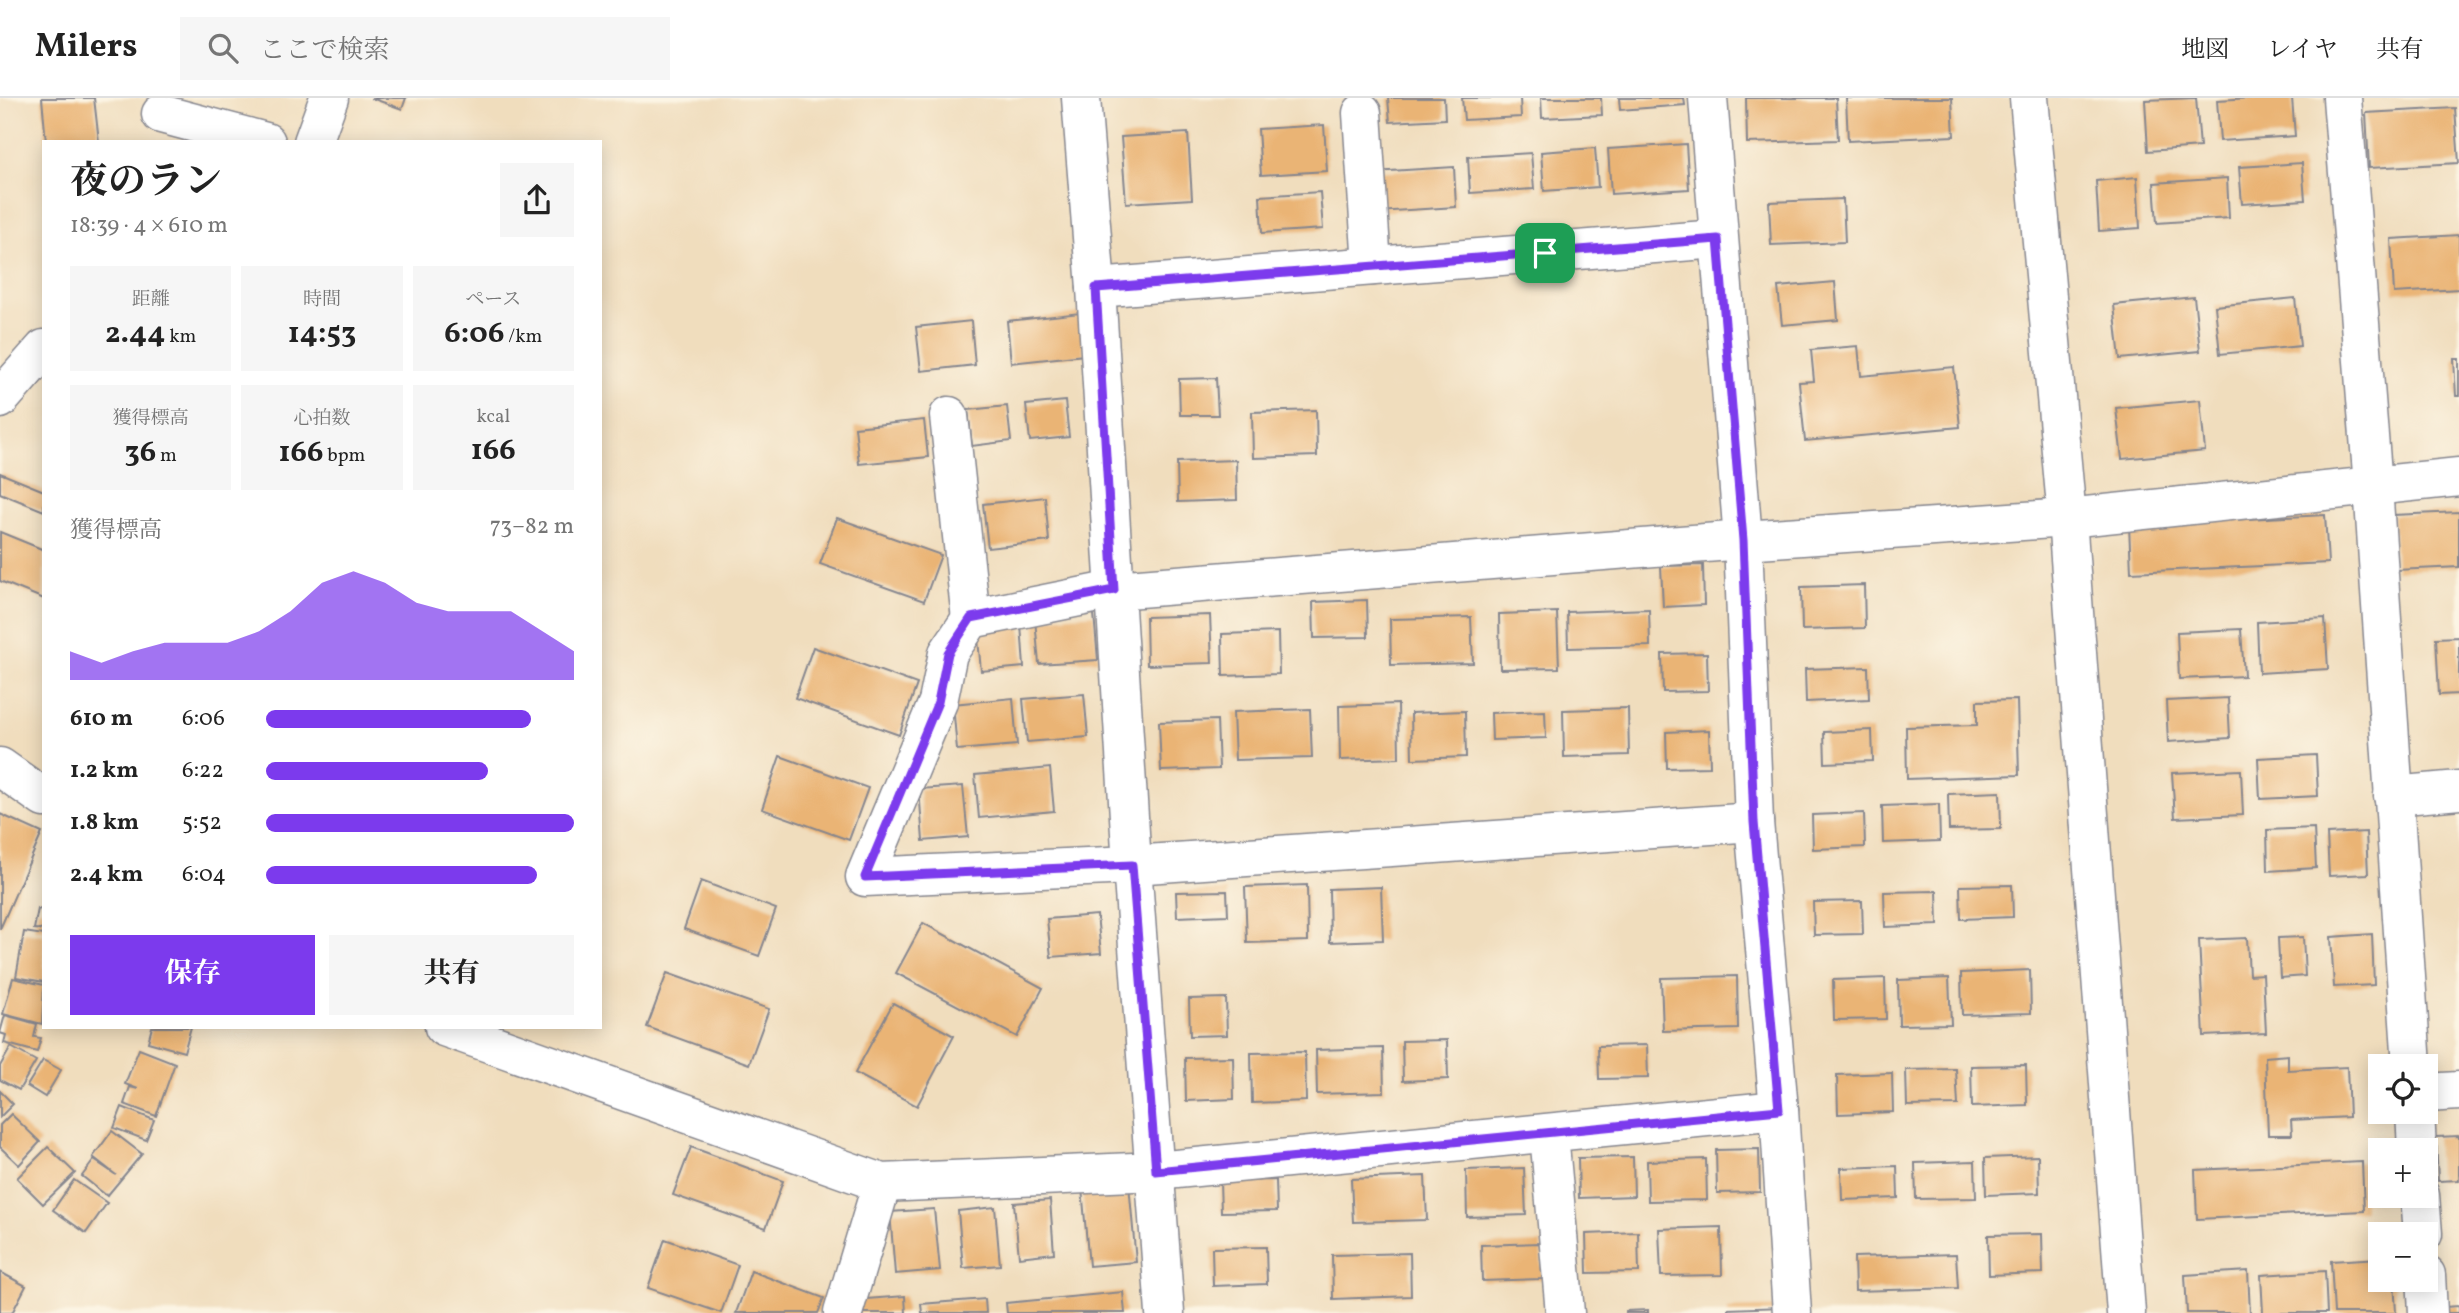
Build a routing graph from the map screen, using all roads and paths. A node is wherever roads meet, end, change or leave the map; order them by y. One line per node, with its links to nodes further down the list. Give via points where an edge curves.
1 (329, 98): 9 (street)
2 (1081, 98): 12 (street)
3 (1708, 98): 10 (street)
4 (2029, 98): 18 (street)
5 (2342, 98): 17 (street)
6 (1362, 113): 11 (street)
7 (157, 118): 8 (street)
8 (257, 140)
9 (314, 140)
10 (1718, 239): 11 (street); 19 (street)
11 (1372, 266): 12 (street)
12 (1096, 288): 20 (street)
13 (42, 351): 14 (street)
14 (0, 399)
15 (949, 416): 21 (street)
16 (2459, 477): 17 (street)
17 (2373, 486): 18 (street); 24 (street)
18 (2067, 518): 19 (street); 41 (street)
19 (1743, 540): 20 (street); 26 (street)
20 (1114, 590): 21 (street); 27 (street)
21 (971, 618): 27 (street, via 948,653 938,702 865,877)
22 (0, 767): 25 (street)
23 (2459, 790): 24 (street)
24 (2393, 796): 29 (street)
25 (42, 797)
26 (1754, 822): 27 (street); 32 (street)
27 (1132, 865): 34 (street)
28 (450, 1029): 35 (street)
29 (2411, 1054)
30 (2459, 1091): 31 (street)
31 (2438, 1092)
32 (1779, 1110): 33 (street); 40 (street)
33 (1549, 1133): 34 (street); 39 (street)
34 (1156, 1171): 35 (street); 38 (street)
35 (882, 1183): 37 (street)
36 (2427, 1292): 42 (street)
37 (843, 1313)
38 (1166, 1313)
39 (1565, 1313)
40 (1792, 1313)
41 (2126, 1313)
42 (2428, 1313)

